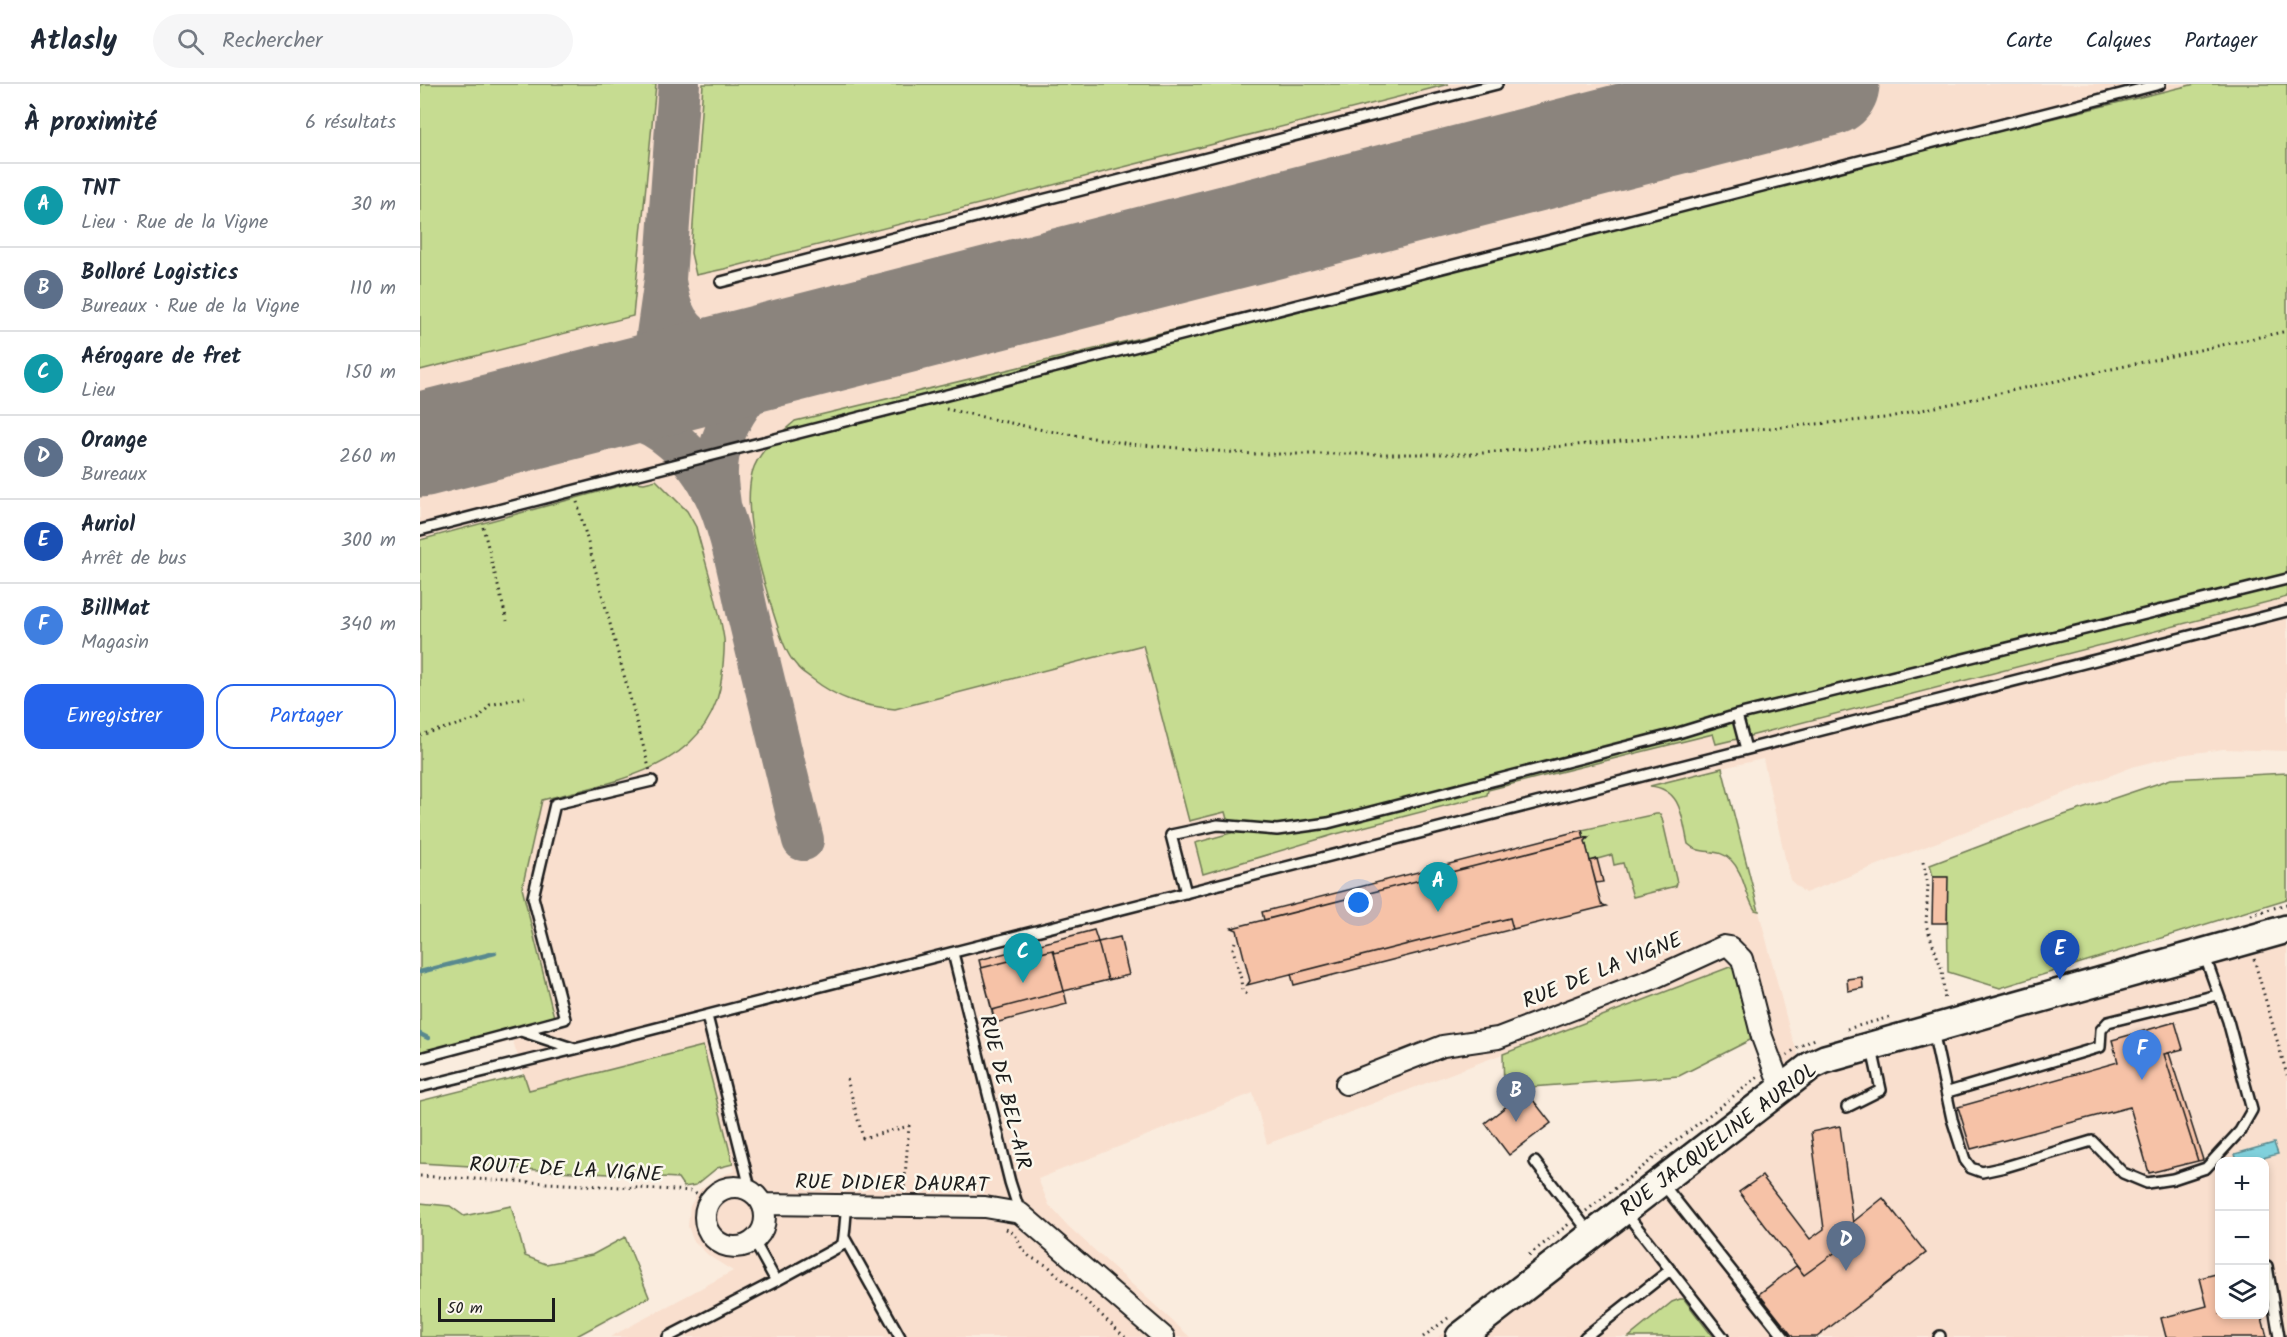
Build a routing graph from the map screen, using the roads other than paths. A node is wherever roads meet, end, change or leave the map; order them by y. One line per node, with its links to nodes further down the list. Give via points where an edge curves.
1 (1497, 84): 3 (lane)
2 (2160, 84): 4 (lane)
3 (721, 282)
4 (420, 530)
5 (2287, 579): 7 (lane)
6 (2287, 611): 8 (lane)
7 (1737, 715): 8 (lane); 10 (lane, via 1328,823 1277,830 1218,825 1171,836)
8 (1746, 749): 10 (lane)
9 (652, 781): 17 (lane, via 555,804 533,897 565,1019)
10 (1186, 893): 13 (lane)
11 (2287, 929): 12 (street, RUE JACQUELINE AURIOL)
12 (2203, 952): 14 (lane); 16 (street, RUE JACQUELINE AURIOL)
13 (953, 953): 15 (lane); 31 (lane, RUE DE BEL-AIR)
14 (2217, 994): 24 (lane, via 2108,1022 2101,1030 2100,1047); 24 (lane, via 2252,1110 2240,1131 2206,1168 2147,1183 2122,1173 2092,1141 1982,1172 1971,1168 1965,1160)
15 (707, 1016): 19 (lane); 28 (lane)
16 (1932, 1029): 18 (street, RUE JACQUELINE AURIOL); 24 (lane)
17 (521, 1031): 19 (lane); 20 (lane)
18 (1871, 1046): 23 (street, RUE JACQUELINE AURIOL, via 1819,1062); 25 (lane, via 1881,1090)
19 (574, 1049): 22 (lane)
20 (420, 1058)
21 (1346, 1084): 23 (street, RUE DE LA VIGNE, via 1443,1047 1497,1038 1652,979 1724,946 1742,959 1762,1037)
22 (420, 1088)
23 (1781, 1088): 27 (street, RUE JACQUELINE AURIOL)
24 (1947, 1092)
25 (1847, 1107)
26 (1535, 1162): 32 (lane)
27 (1660, 1181): 30 (street, RUE JACQUELINE AURIOL); 44 (lane)
28 (757, 1198): 29 (street, RUE DIDIER DAURAT); 34 (street, via 765,1219); 34 (street, RUE DIDIER DAURAT, via 743,1188 722,1189 708,1201 704,1211 708,1233 715,1241 731,1248)
29 (847, 1206): 31 (street, RUE DIDIER DAURAT, via 985,1207); 33 (lane)
30 (1623, 1210): 32 (street, RUE JACQUELINE AURIOL); 35 (lane)
31 (1020, 1213): 40 (street)
32 (1592, 1235): 41 (street, RUE JACQUELINE AURIOL)
33 (845, 1239): 37 (lane, via 842,1245); 39 (lane)
34 (754, 1241): 37 (lane)
35 (1670, 1270): 42 (lane); 43 (lane)
36 (2269, 1278): 45 (lane)
37 (776, 1281): 38 (lane)
38 (668, 1337)
39 (900, 1337)
40 (1164, 1337)
41 (1460, 1337)
42 (1585, 1337)
43 (1723, 1337)
44 (1784, 1337)
45 (2279, 1337)

